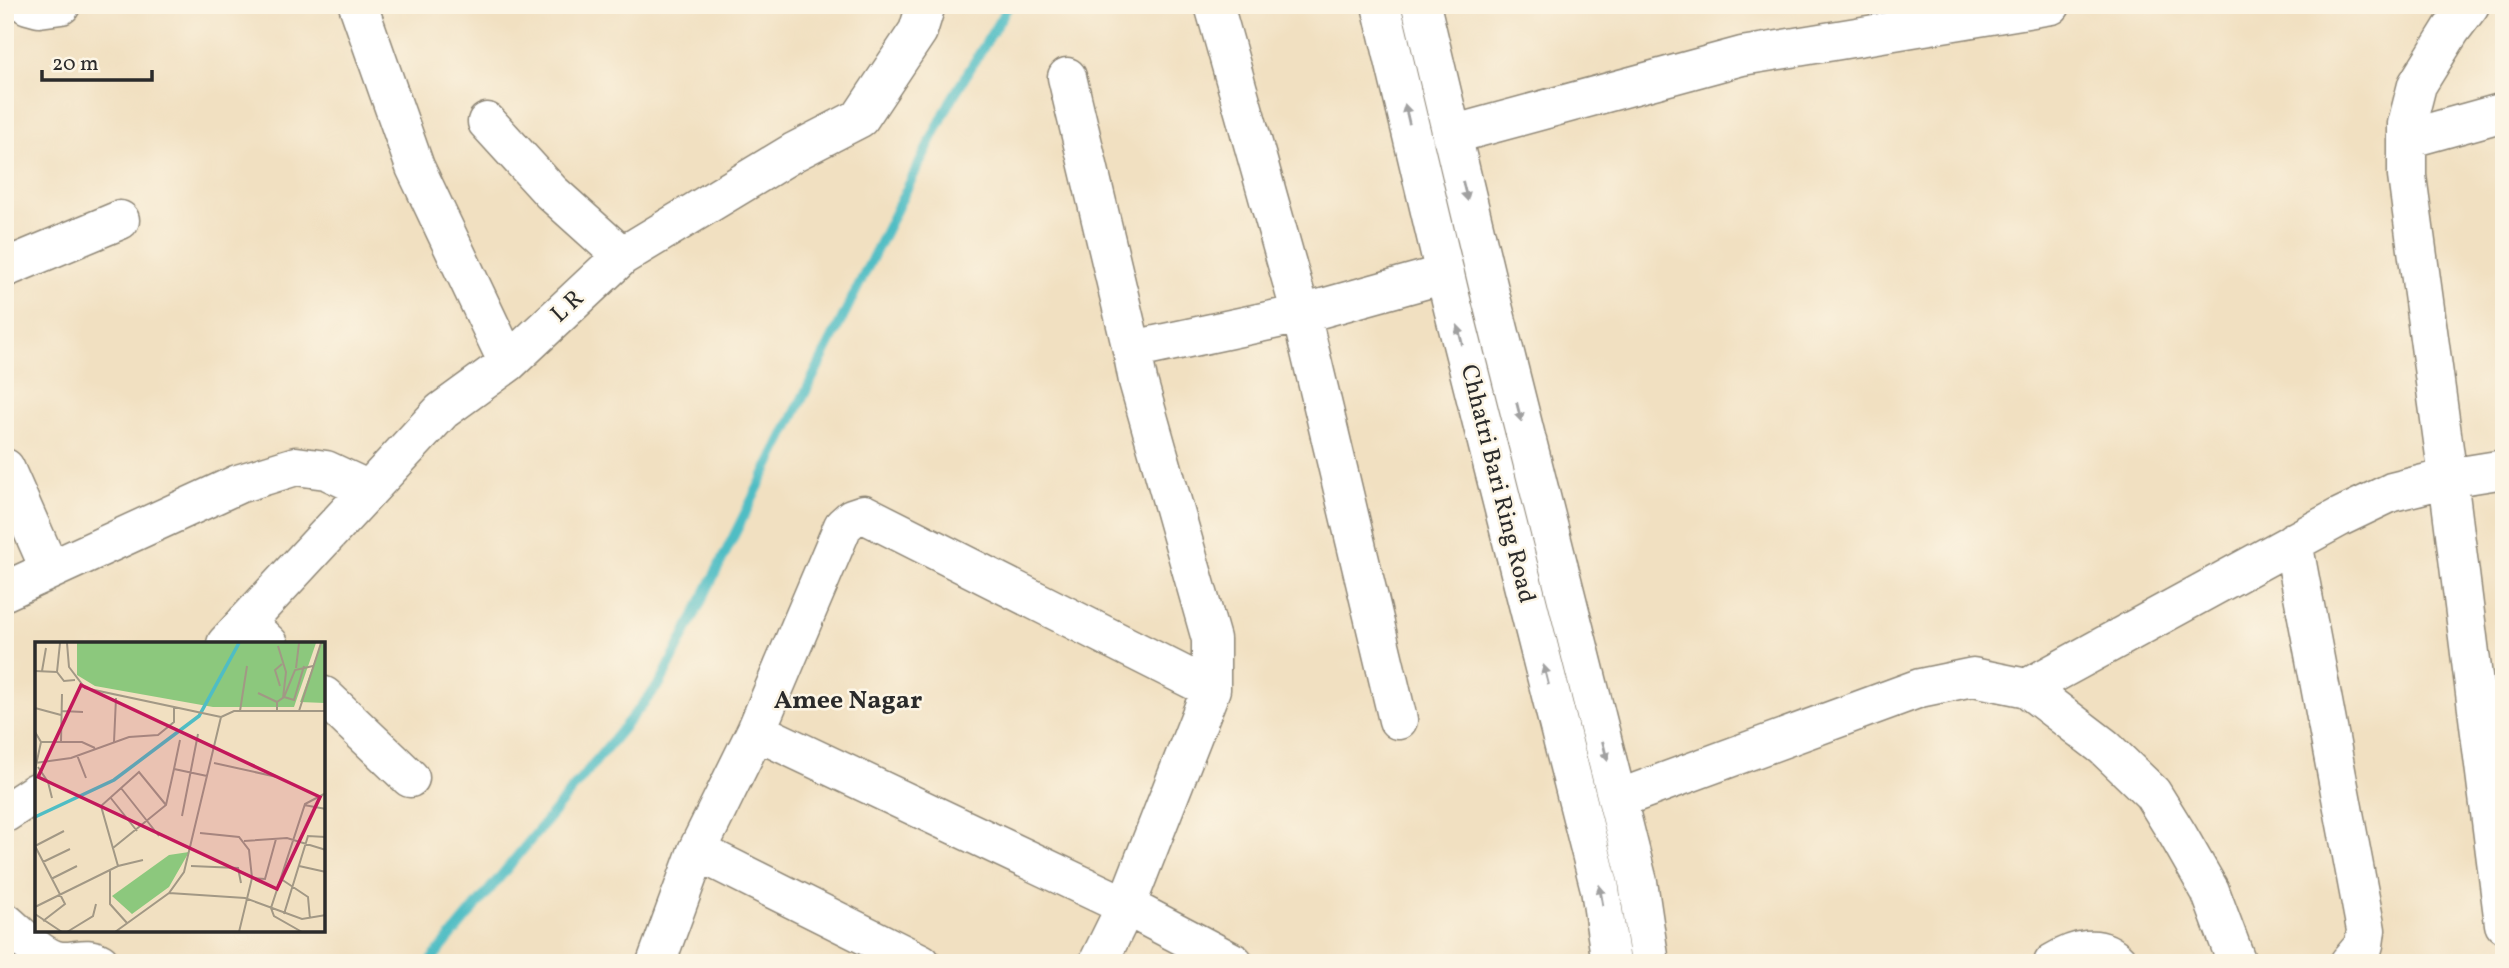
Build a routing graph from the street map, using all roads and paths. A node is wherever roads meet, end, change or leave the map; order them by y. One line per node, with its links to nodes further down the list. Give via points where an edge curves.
1 (28, 5): 2 (street)
2 (61, 5)
3 (358, 5): 21 (street, via 415,167)
4 (926, 5): 16 (street, L R, via 918,30 860,118 793,152)
5 (1214, 5): 19 (street)
6 (1381, 5): 18 (street, Chhatri Bari Ring Road, one-way to 6)
7 (1421, 5): 13 (street, Chhatri Bari Ring Road)
8 (2051, 5): 13 (street, via 1742,56)
9 (2470, 5): 14 (street, via 2417,85)
10 (1068, 77): 20 (street)
11 (2504, 112): 14 (street)
12 (487, 122): 16 (street, via 551,192)
13 (1451, 135): 37 (street, Chhatri Bari Ring Road, one-way to 37)
14 (2407, 139): 24 (street, via 2407,176)
15 (120, 220): 17 (street)
16 (622, 256): 21 (street, L R)
17 (5, 268)
18 (1445, 274): 19 (street); 49 (street, Chhatri Bari Ring Road, one-way to 18, via 1600,889)
19 (1301, 314): 20 (street); 33 (street)
20 (1132, 350): 31 (street, via 1211,639)
21 (508, 363): 25 (street, L R, via 442,411)
22 (5, 468): 27 (street)
23 (2504, 469): 24 (street)
24 (2448, 478): 26 (street, via 2392,492); 40 (street)
25 (369, 490): 27 (street, via 326,470 296,466 238,484); 29 (street, L R)
26 (2293, 542): 30 (street); 54 (street, via 2367,930 2364,945)
27 (50, 570): 28 (street)
28 (5, 591)
29 (247, 637)
30 (2027, 688): 37 (street, via 1973,677 1920,688); 53 (street, via 2104,747 2152,793 2210,891)
31 (1211, 689): 34 (street, via 864,514 843,526); 41 (street)
32 (326, 698): 35 (street)
33 (1398, 720)
34 (755, 731): 39 (street); 41 (street)
35 (410, 778)
36 (35, 793): 38 (street)
37 (1618, 799): 50 (street, Chhatri Bari Ring Road, via 1638,883)
38 (5, 813)
39 (697, 851): 45 (street); 46 (street)
40 (2500, 870): 43 (street)
41 (1126, 906): 47 (street); 48 (street)
42 (5, 922): 44 (street, via 48,957)
43 (2504, 924)
44 (100, 963)
45 (656, 963)
46 (921, 963)
47 (1098, 963)
48 (1234, 963)
49 (1611, 963)
50 (1650, 963)
51 (2053, 963): 52 (street, via 2070,953 2100,950)
52 (2119, 963)
53 (2237, 963)
54 (2350, 963)

